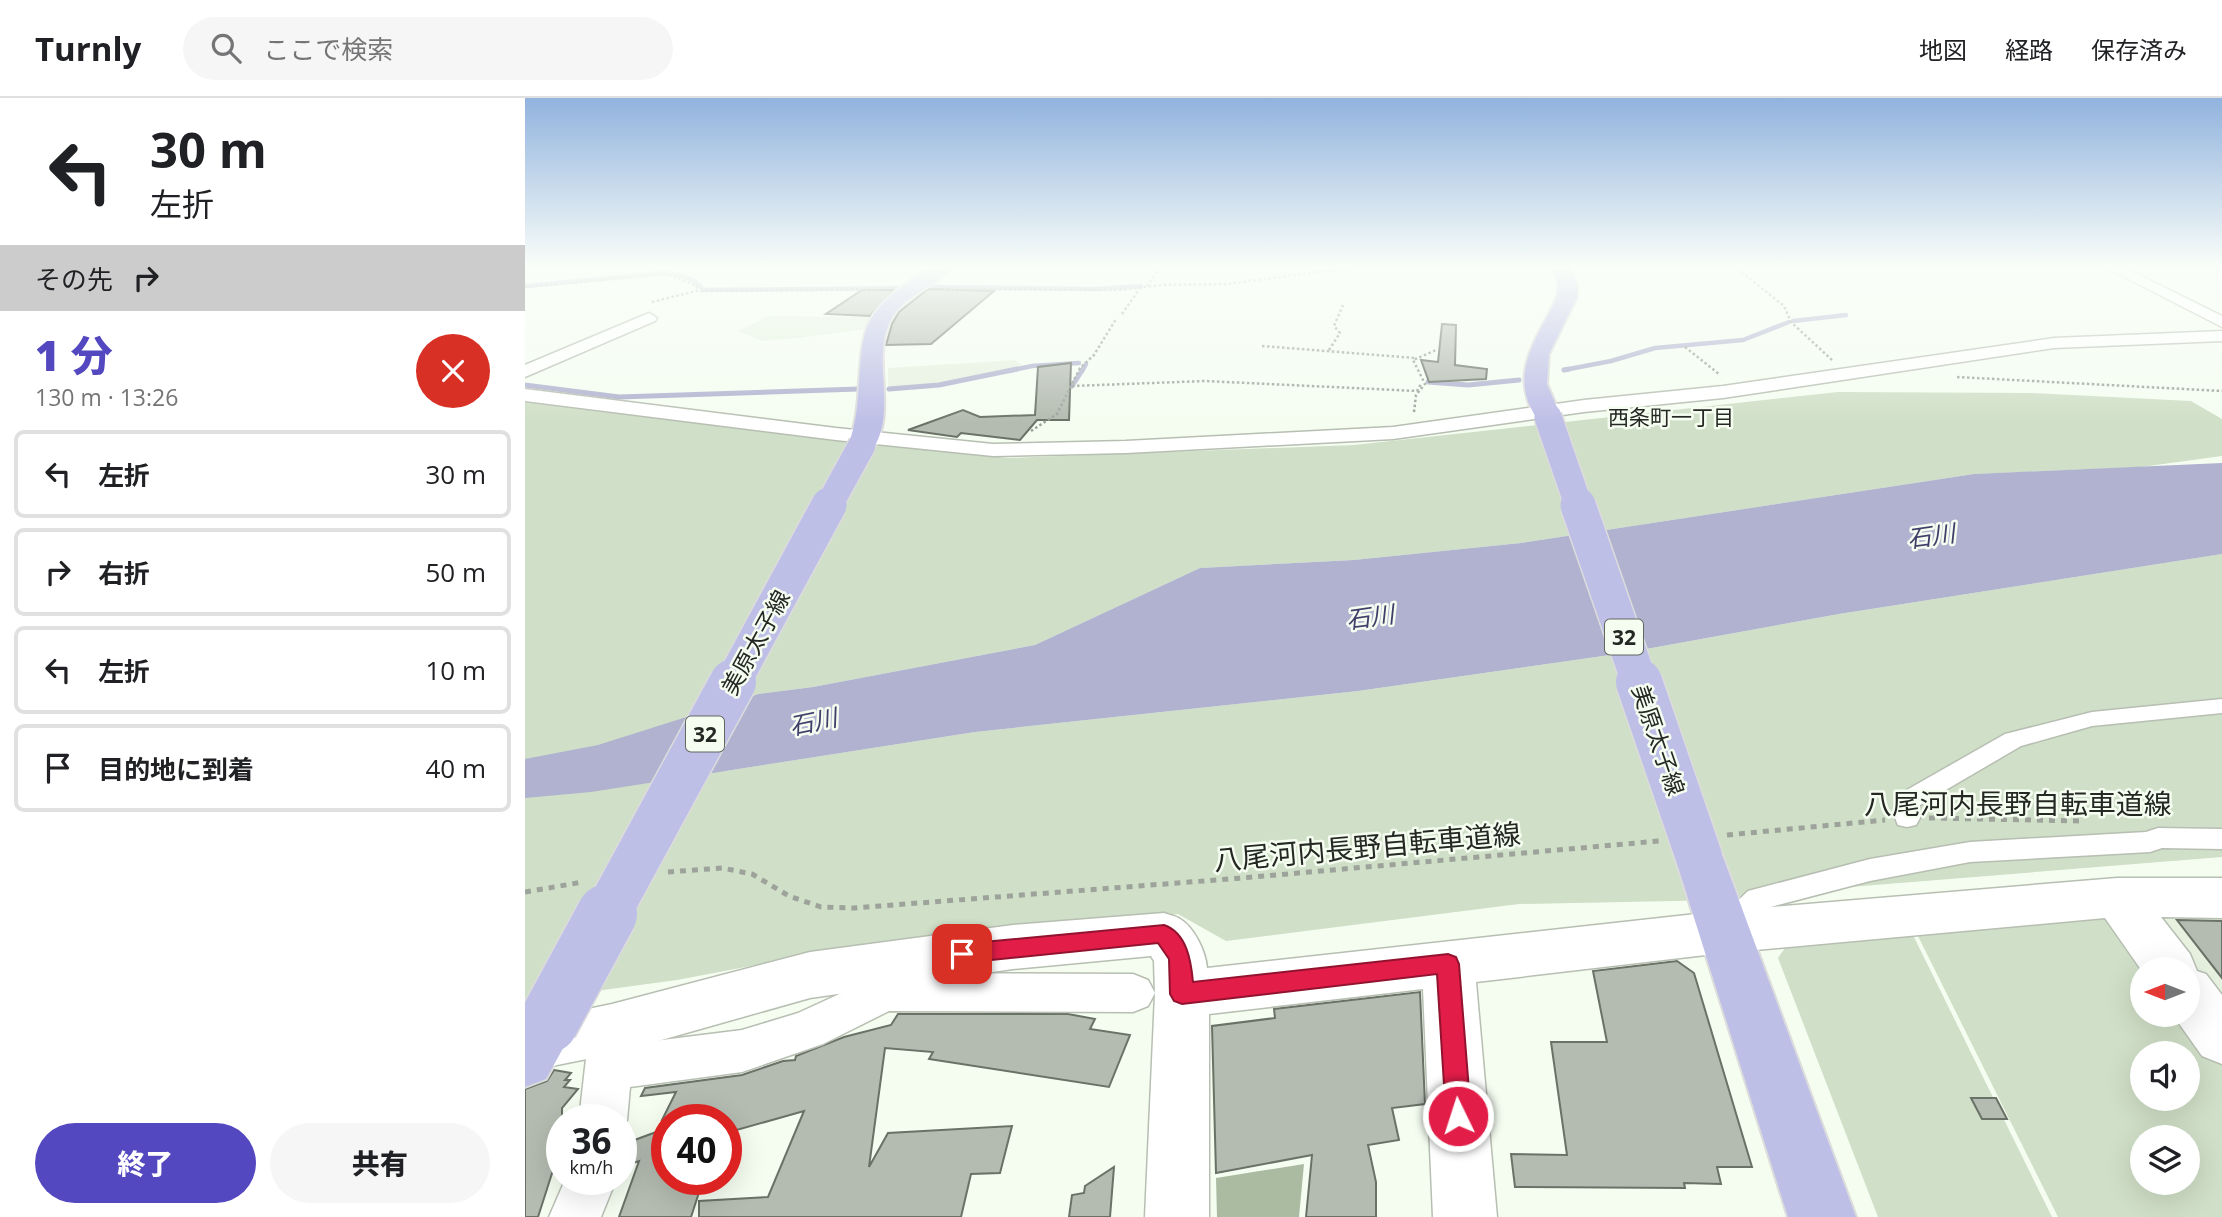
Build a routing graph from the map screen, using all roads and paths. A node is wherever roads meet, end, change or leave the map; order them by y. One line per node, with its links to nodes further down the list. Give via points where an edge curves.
1 (633, 318): 12 (street)
2 (882, 318): 21 (main road, 美原太子線 / 32, via 877,327 872,411)
3 (1337, 318): 9 (path, via 1334,326 1340,333)
4 (1556, 318): 19 (main road, 美原太子線 / 32, via 1538,354 1535,384)
5 (1789, 318): 13 (path)
6 (1116, 319): 16 (path)
7 (2222, 336): 13 (street, via 2054,342)
8 (1262, 346): 9 (path)
9 (1329, 350): 11 (path)
10 (1436, 350): 11 (path)
11 (1415, 358): 20 (path, via 1425,384 1416,395 1414,424)
12 (525, 372)
13 (1846, 372): 19 (street)
14 (1951, 377): 17 (path)
15 (1422, 384): 16 (path, via 1417,391 1205,381)
16 (1072, 386): 22 (path, via 1057,414 1030,432)
17 (2222, 391)
18 (531, 393): 21 (street)
19 (1547, 414): 20 (street); 27 (main road, 美原太子線 / 32, bridge)
20 (1374, 433): 22 (street)
21 (864, 441): 22 (street); 39 (main road, 美原太子線 / 32, bridge)
22 (1021, 450)
23 (2222, 706): 24 (street, via 2092,719 2013,740 1907,801)
24 (1907, 818): 25 (path, 八尾河内長野自転車道線); 27 (path, 八尾河内長野自転車道線)
25 (2087, 821)
26 (2222, 839): 33 (street, via 2158,838 1970,852 1870,870 1758,899)
27 (1694, 844): 28 (path, 八尾河内長野自転車道線, via 854,908 821,907 789,896 752,874 722,868); 33 (main road, 美原太子線 / 32)
28 (654, 873)
29 (590, 881): 30 (path)
30 (525, 892)
31 (2117, 897): 32 (street); 33 (street); 34 (street)
32 (2222, 898)
33 (1723, 932): 35 (street); 46 (main road, 美原太子線 / 32)
34 (2161, 957)
35 (1448, 964): 36 (street); 45 (street)
36 (1158, 994): 40 (street, via 885,992 807,1030 742,1051); 40 (street, via 1180,957 1164,934 1013,947 810,975); 44 (street)
37 (2200, 1008): 38 (street)
38 (2222, 1038)
39 (532, 1043): 40 (street)
40 (610, 1048): 41 (street)
41 (605, 1104)
42 (585, 1195): 43 (street)
43 (575, 1217)
44 (1177, 1217)
45 (1465, 1217)
46 (1822, 1217)

